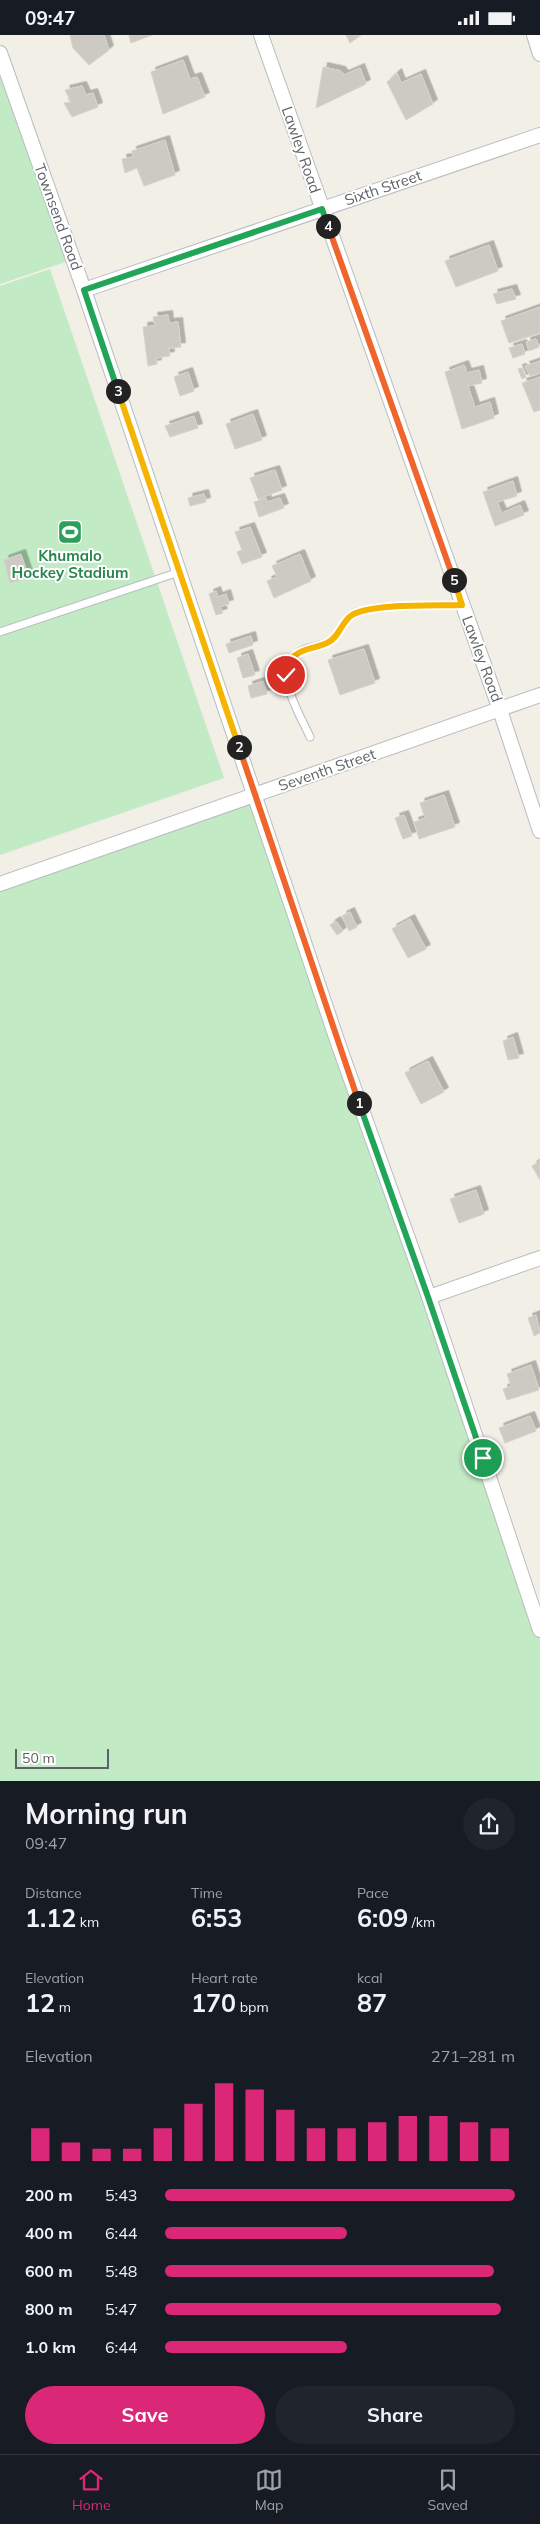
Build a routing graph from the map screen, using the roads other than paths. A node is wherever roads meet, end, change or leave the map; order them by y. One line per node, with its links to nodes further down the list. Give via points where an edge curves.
1 (261, 35): 6 (street, Lawley Road)
2 (534, 35): 4 (street)
3 (0, 53): 7 (street, Townsend Road)
4 (540, 54)
5 (540, 135): 6 (street, Sixth Street)
6 (322, 209): 7 (street, Sixth Street); 9 (street, Lawley Road)
7 (84, 290): 8 (street, Townsend Road)
8 (179, 572): 10 (lane); 14 (street, Townsend Road)
9 (462, 605): 12 (street, Lawley Road); 13 (lane, via 361,611 346,619 333,640 300,651 288,662 286,675)
10 (0, 632)
11 (540, 695): 12 (street, Seventh Street)
12 (500, 709): 14 (street, Seventh Street); 15 (street, Lawley Road)
13 (310, 737)
14 (255, 796): 16 (street, Seventh Street); 18 (street, Townsend Road)
15 (540, 831)
16 (0, 884)
17 (540, 1258): 18 (street)
18 (428, 1297): 19 (street, Townsend Road)
19 (540, 1630)

